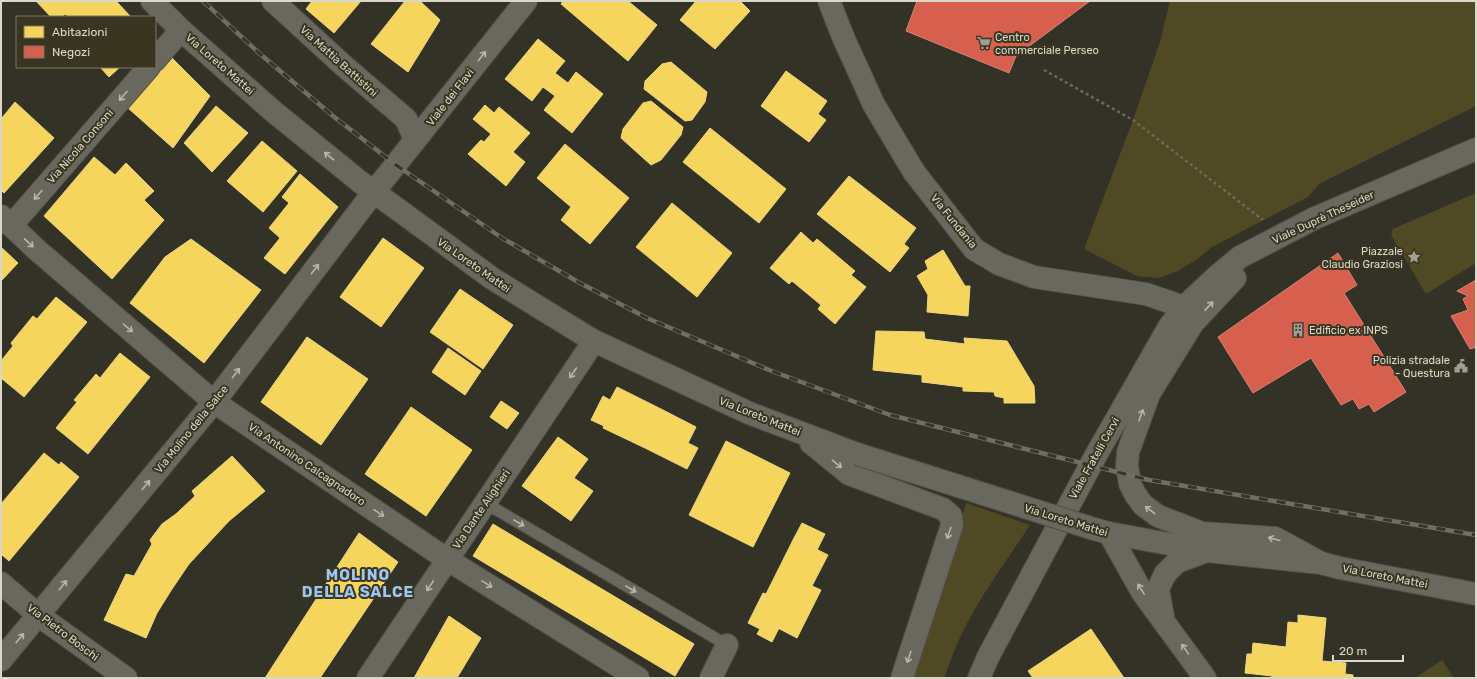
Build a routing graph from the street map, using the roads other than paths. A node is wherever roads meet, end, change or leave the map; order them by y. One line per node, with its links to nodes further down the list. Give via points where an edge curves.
1 (152, 1): 5 (street, Via Loreto Mattei)
2 (273, 1): 8 (street, Via Mattia Battistini)
3 (526, 1): 9 (street, Viale dei Flavi, one-way to 3)
4 (829, 1): 15 (street, Via Fundania, via 874,105 914,172 974,249 999,264 1034,277 1146,294)
5 (181, 30): 6 (street); 12 (street, Via Loreto Mattei, one-way to 5, via 274,112)
6 (156, 59)
7 (148, 68): 14 (street, Via Nicola Consoni, one-way to 14)
8 (406, 119): 9 (street, via 416,122); 10 (street, Via Mattia Battistini, via 413,135)
9 (432, 119): 10 (street, Viale dei Flavi)
10 (413, 143): 12 (street, Viale dei Flavi)
11 (1476, 149): 13 (street, Viale Duprè Theseider)
12 (366, 187): 16 (street, Via Loreto Mattei, via 493,279); 17 (street, Via Molino della Salce, one-way to 12, via 359,211)
13 (1315, 218): 15 (street, Viale Duprè Theseider, via 1240,257); 23 (street, one-way to 13, via 1275,538 1202,533 1158,516 1135,494 1130,484 1127,466 1128,452 1149,394 1193,323 1237,276)
14 (6, 221): 17 (street, Via Antonino Calcagnadoro, one-way to 17, via 36,250)
15 (1184, 307): 35 (street, Viale Fratelli Cervi, via 1169,327 1092,462)
16 (594, 341): 18 (street, Via Loreto Mattei, via 749,413); 19 (street, Via Dante Alighieri, one-way to 19)
17 (214, 402): 22 (street, Via Antonino Calcagnadoro, one-way to 22); 26 (street, Via Molino della Salce, one-way to 17)
18 (796, 431): 20 (street, Via Loreto Mattei, bridge, via 857,454); 34 (street, one-way to 34, via 849,474 943,509 951,516 952,525)
19 (485, 503): 22 (street, Via Dante Alighieri); 28 (lane, one-way to 28)
20 (1101, 531): 21 (street, Via Loreto Mattei); 27 (street, one-way to 20)
21 (1207, 551): 23 (street, Via Loreto Mattei); 27 (street, via 1178,562 1165,574 1158,588)
22 (448, 560): 31 (street, Via Dante Alighieri, one-way to 31); 32 (street, Via Antonino Calcagnadoro, one-way to 32)
23 (1321, 562): 25 (street, Via Loreto Mattei, via 1340,568)
24 (1, 583): 26 (street, Via Pietro Boschi)
25 (1476, 594)
26 (38, 615): 29 (street, Via Molino della Salce, one-way to 26); 30 (street, Via Pietro Boschi)
27 (1164, 620): 36 (street, one-way to 27)
28 (726, 645): 33 (street)
29 (1, 660)
30 (126, 678)
31 (368, 678)
32 (638, 678)
33 (711, 678)
34 (902, 678)
35 (979, 678)
36 (1205, 678)

